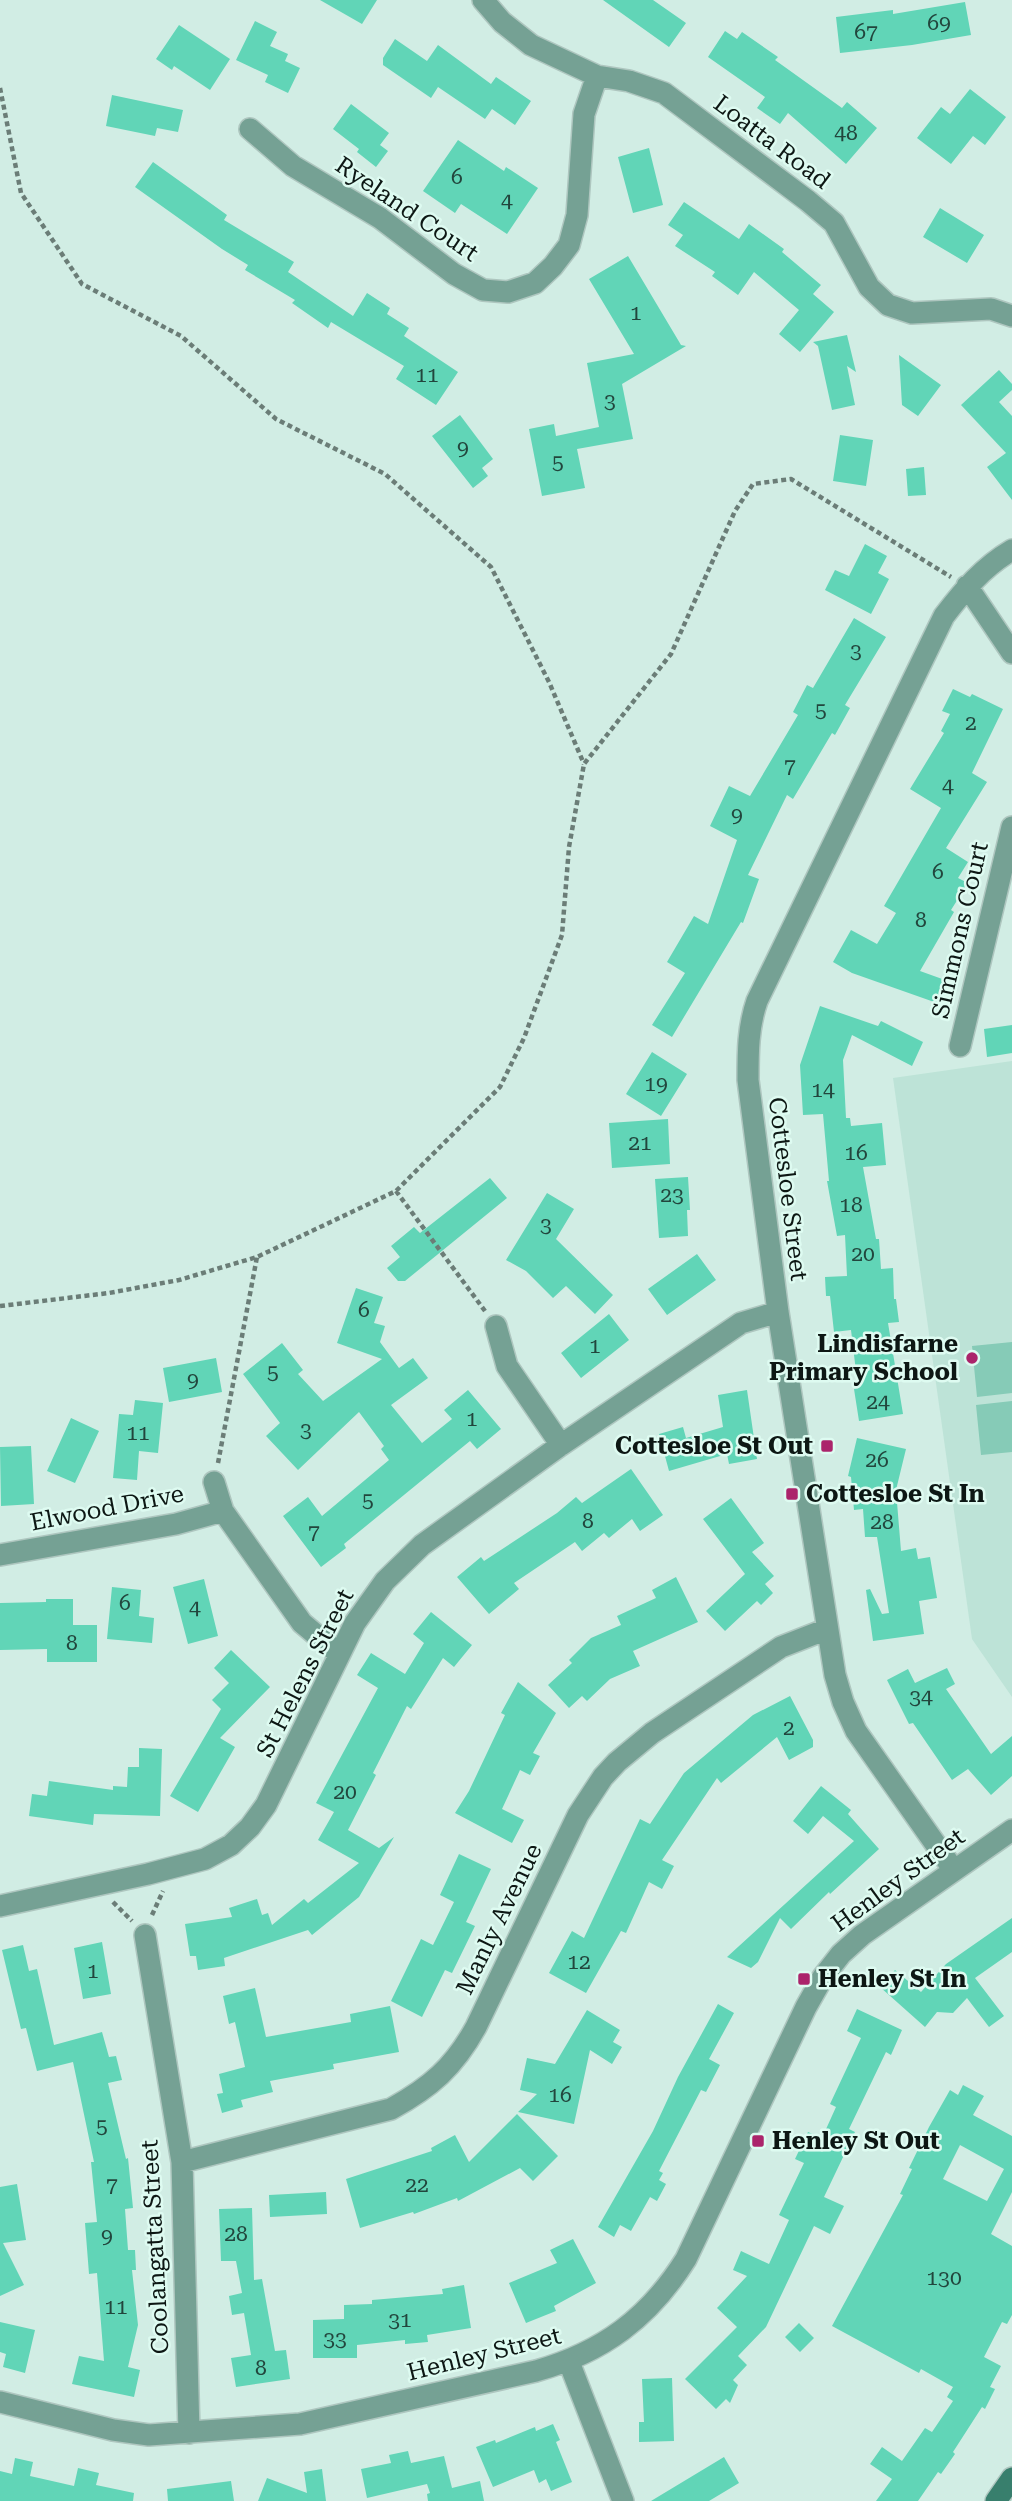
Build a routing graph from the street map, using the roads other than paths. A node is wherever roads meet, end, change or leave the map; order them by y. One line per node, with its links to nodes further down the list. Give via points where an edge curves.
1 (483, 0): 2 (street, Loatta Road, via 531,45)
2 (597, 76): 3 (street, Ryeland Court, via 584,114 577,215 569,245 535,283 508,292 483,290 454,274 380,218 293,166); 4 (street, Loatta Road, via 664,93 808,201 834,223 869,287 888,305 912,313 990,309)
3 (250, 129)
4 (1012, 316)
5 (1012, 550): 6 (street, Cottesloe Street)
6 (967, 586): 7 (street); 10 (street, Cottesloe Street, via 944,616 750,1022 748,1080)
7 (1012, 653)
8 (1012, 827): 9 (street, Simmons Court)
9 (960, 1046)
10 (778, 1312): 12 (street, St Helens Street, via 741,1324); 16 (street, Cottesloe Street)
11 (496, 1326): 12 (street, via 507,1366)
12 (561, 1445): 17 (street, St Helens Street, via 403,1561 370,1600)
13 (214, 1482): 14 (street, Elwood Drive)
14 (223, 1511): 15 (street, Elwood Drive, via 176,1524); 17 (street, Elwood Drive, via 302,1623)
15 (0, 1555)
16 (827, 1629): 19 (street, Cottesloe Street, via 835,1675 856,1731); 22 (street, Manly Avenue, via 780,1647 652,1733 603,1777 578,1815 476,2027 435,2081 391,2109)
17 (339, 1654): 20 (street, St Helens Street, via 266,1805 231,1845 161,1870)
18 (1012, 1830): 19 (street, Henley Street)
19 (953, 1869): 23 (street, Henley Street, via 862,1935 823,1977 686,2259 640,2316)
20 (0, 1906)
21 (145, 1935): 22 (street, Coolangatta Street)
22 (182, 2162): 25 (street, Coolangatta Street)
23 (569, 2362): 25 (street, Henley Street, via 300,2424); 27 (street)
24 (0, 2402): 25 (street, Henley Street, via 113,2430 149,2435)
25 (189, 2433)
26 (1012, 2478): 28 (main road)
27 (623, 2501)
28 (996, 2501)

